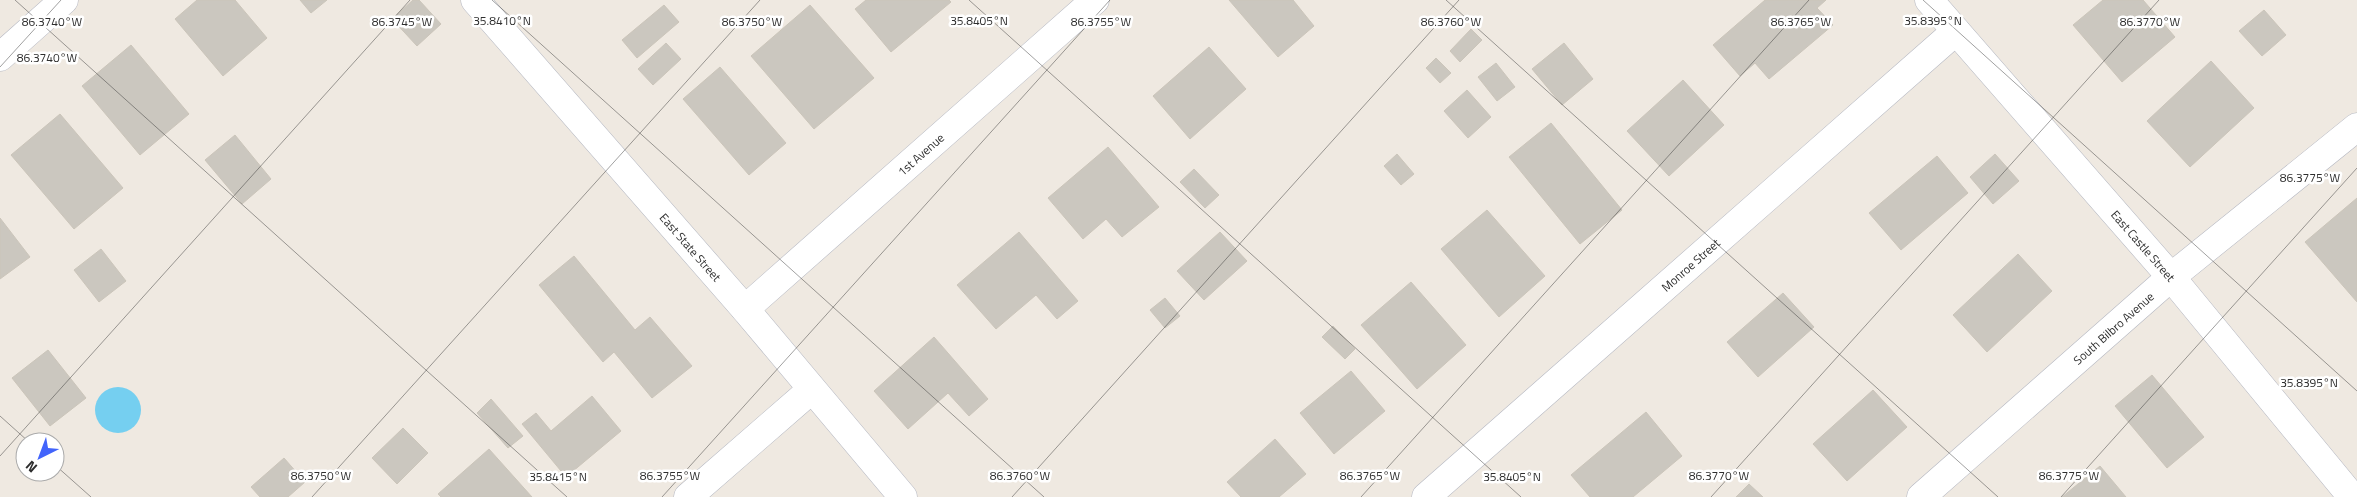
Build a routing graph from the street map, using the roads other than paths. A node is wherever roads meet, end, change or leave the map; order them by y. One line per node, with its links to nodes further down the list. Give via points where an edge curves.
1 (64, 0): 6 (street)
2 (475, 0): 9 (street, East State Street)
3 (1096, 0): 9 (street, 1st Avenue)
4 (1929, 0): 5 (street, East Castle Street)
5 (1956, 31): 8 (street, East Castle Street); 13 (street, Monroe Street)
6 (0, 57)
7 (2357, 127): 8 (street, South Bilbro Avenue)
8 (2171, 277): 14 (street, South Bilbro Avenue); 15 (street, East Castle Street)
9 (745, 309): 10 (street, East State Street)
10 (811, 390): 11 (street); 12 (street, East State Street)
11 (688, 497)
12 (903, 497)
13 (1426, 497)
14 (1920, 497)
15 (2352, 497)

